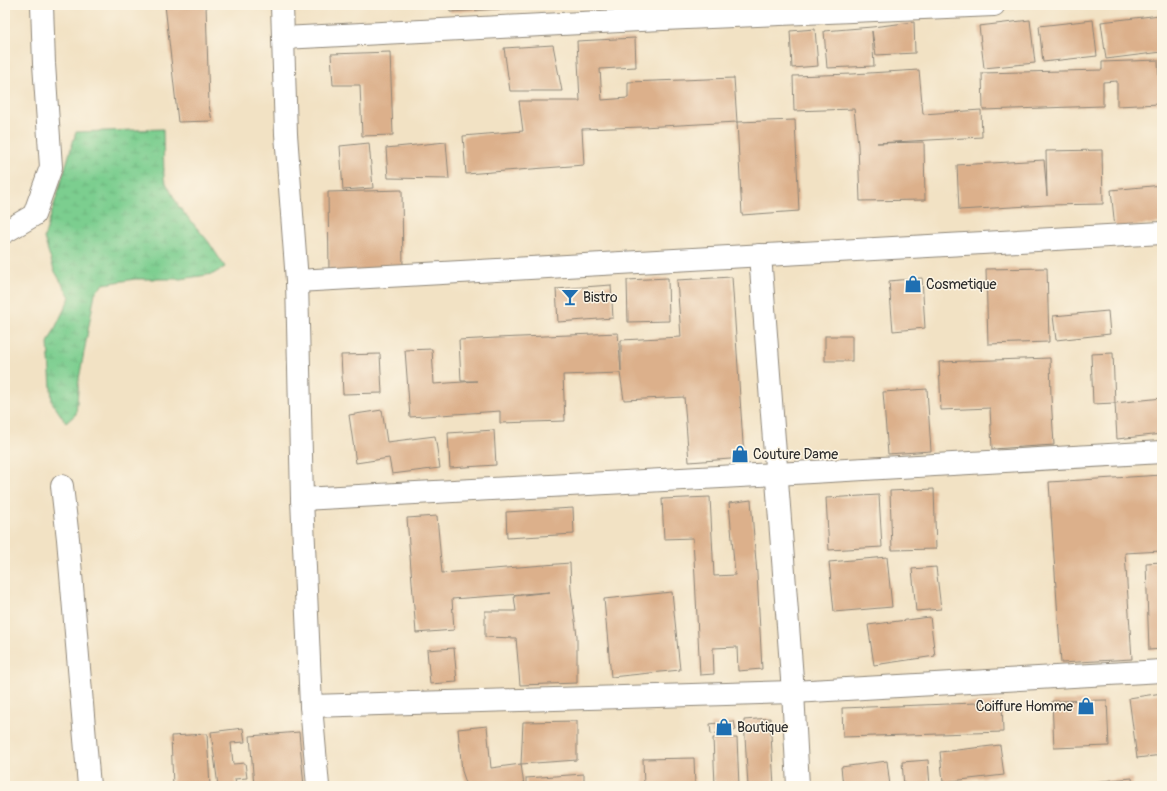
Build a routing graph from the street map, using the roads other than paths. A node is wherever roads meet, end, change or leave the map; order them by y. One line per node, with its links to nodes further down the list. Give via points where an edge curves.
1 (42, 5): 6 (street, via 52,167 34,215)
2 (282, 5): 5 (street)
3 (994, 5): 4 (street)
4 (640, 12): 5 (street)
5 (283, 38): 9 (street, via 286,134)
6 (5, 232)
7 (1162, 232): 8 (street)
8 (760, 255): 9 (street); 11 (street)
9 (297, 281): 13 (street)
10 (1162, 452): 11 (street)
11 (776, 474): 13 (street); 15 (street)
12 (62, 486): 17 (street)
13 (302, 499): 16 (street)
14 (1162, 671): 15 (street)
15 (793, 692): 16 (street); 19 (street)
16 (311, 706): 18 (street)
17 (89, 786)
18 (318, 786)
19 (798, 786)

